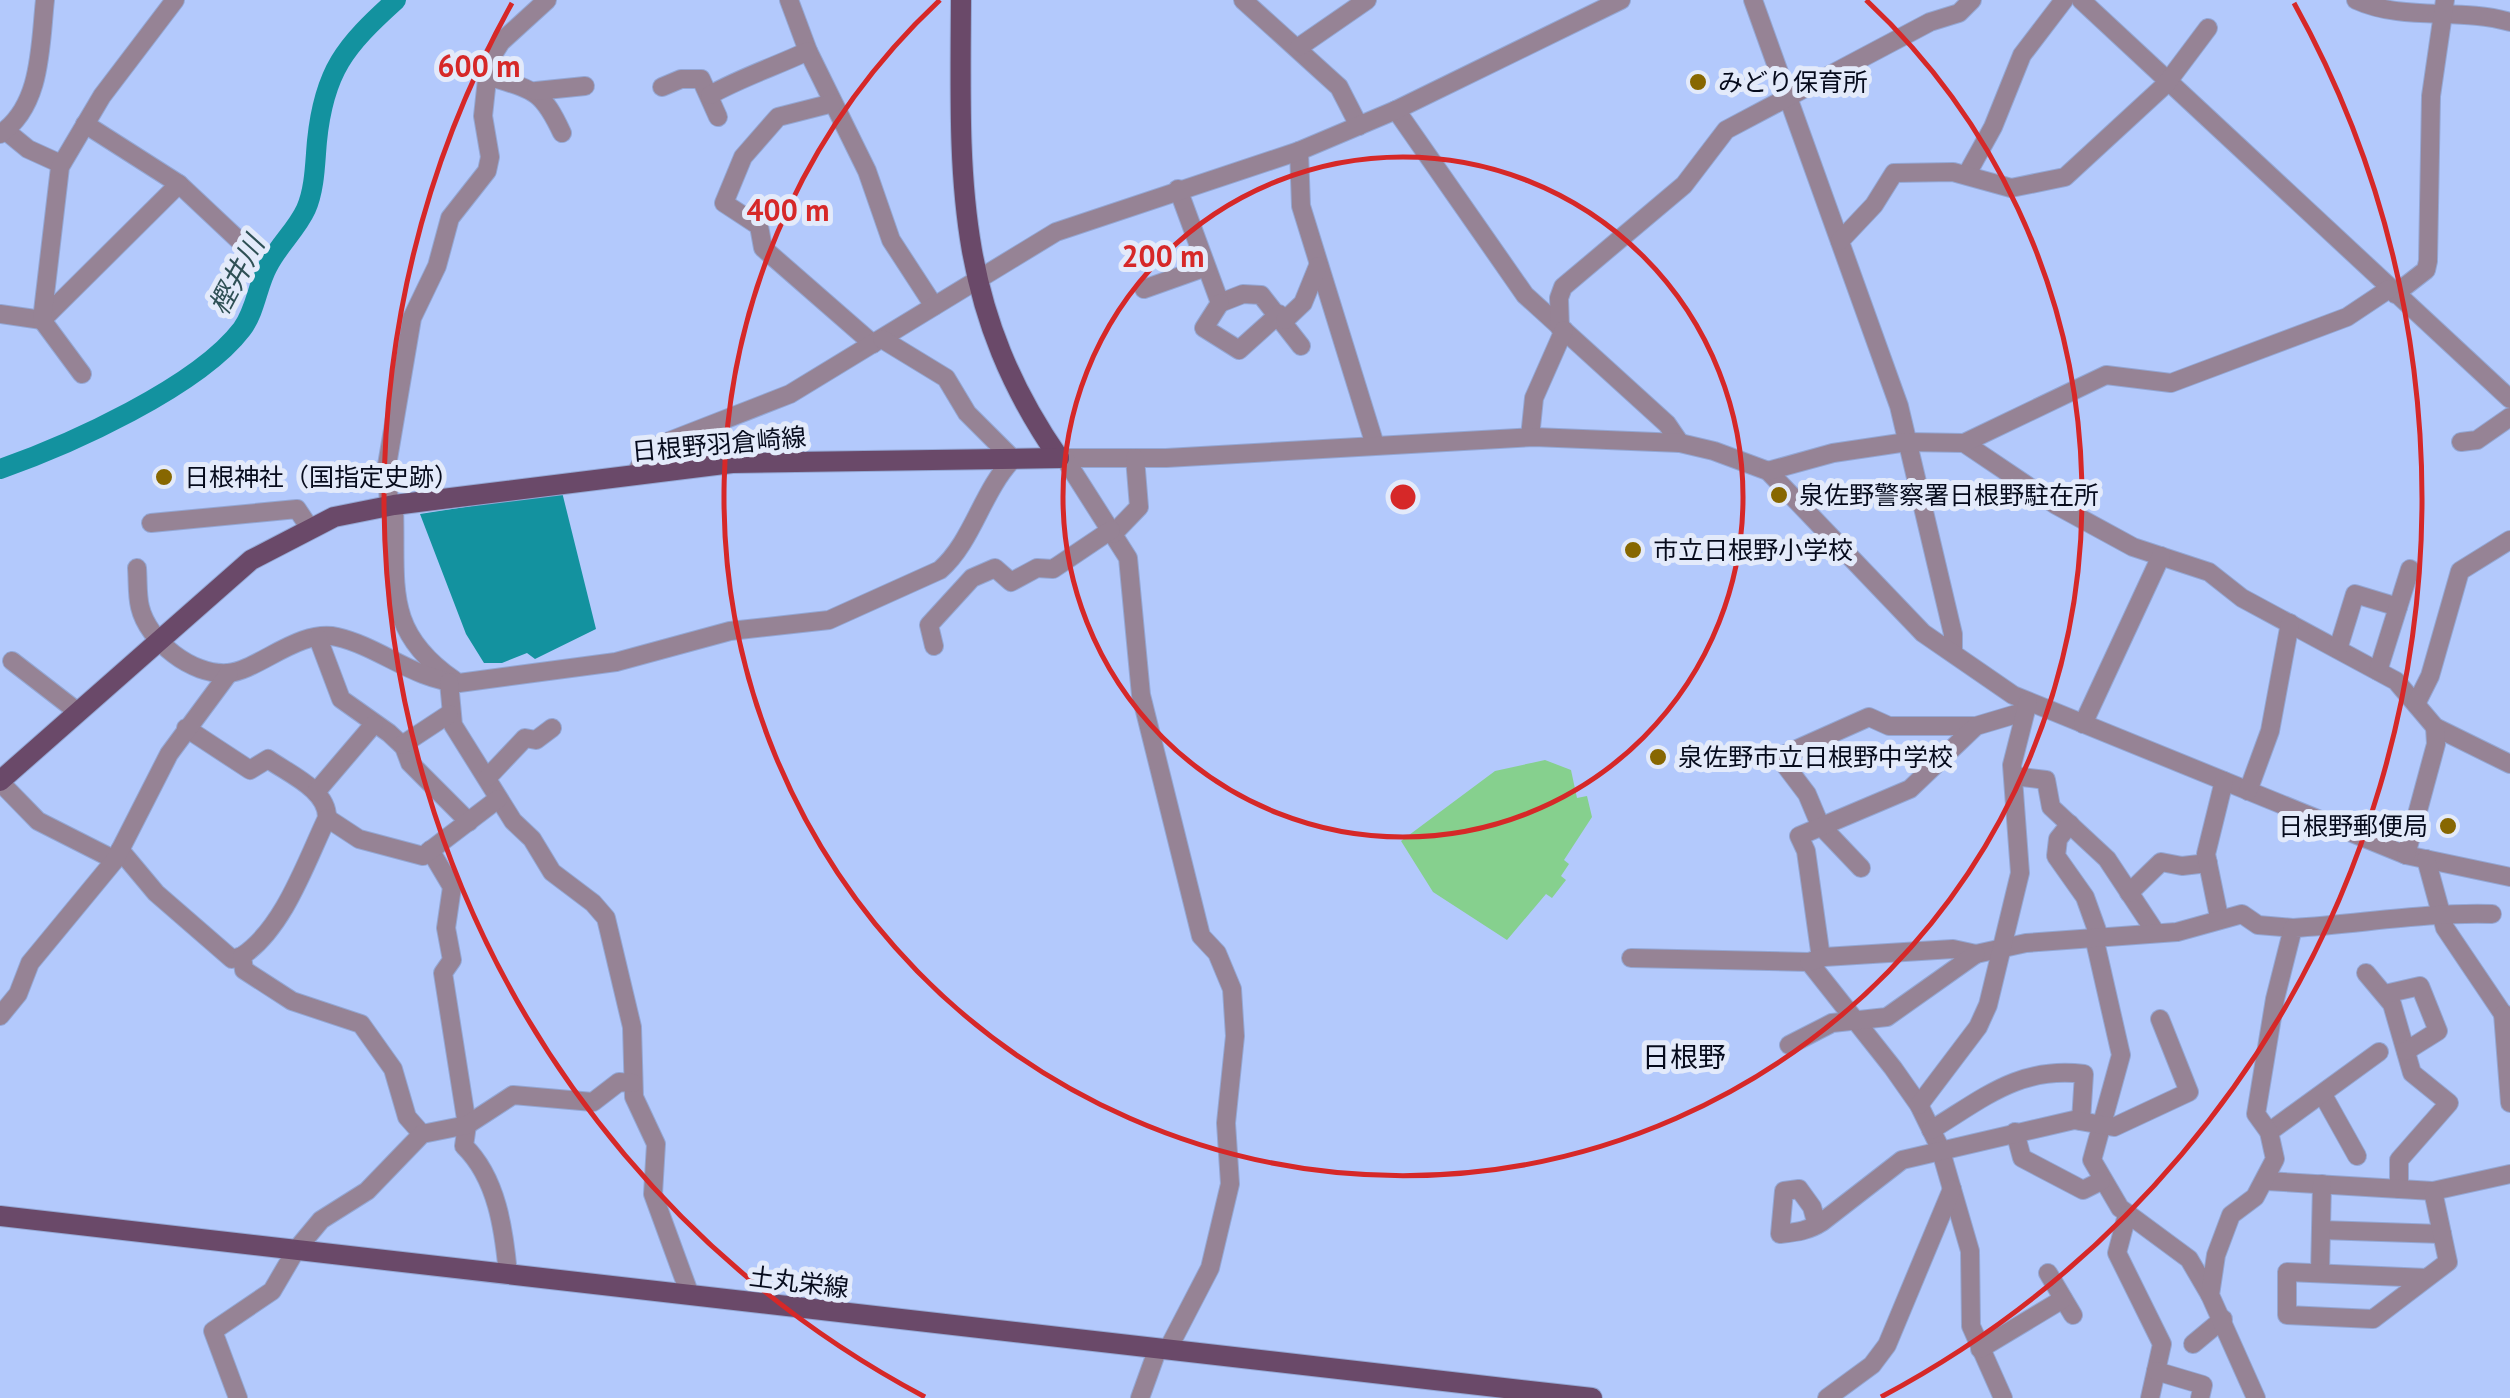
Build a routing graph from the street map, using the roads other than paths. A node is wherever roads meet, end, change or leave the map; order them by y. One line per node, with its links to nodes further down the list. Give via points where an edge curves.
1 (45, 0): 31 (street, via 31,97)
2 (175, 0): 29 (street)
3 (548, 0): 19 (street, via 501,42)
4 (789, 0): 18 (street)
5 (960, 0): 42 (main road, via 962,196)
6 (1243, 0): 17 (street)
7 (1367, 0): 17 (street)
8 (1621, 0): 27 (street)
9 (1753, 0): 25 (street)
10 (1972, 0): 25 (street, via 1959,13 1930,22)
11 (2064, 0): 35 (street, via 2022,55)
12 (2081, 0): 20 (street)
13 (2356, 0): 14 (street, via 2387,10)
14 (2444, 7): 15 (street); 44 (street, via 2431,96 2428,261 2426,270)
15 (2510, 22)
16 (2208, 28): 20 (street)
17 (1299, 48): 30 (street, via 1339,87)
18 (808, 51): 24 (street); 26 (street)
19 (490, 77): 23 (street); 67 (street, via 483,116 487,171 450,218 412,318 389,449)
20 (2166, 84): 35 (street, via 2066,177 2011,188); 44 (street)
21 (585, 86): 23 (street)
22 (662, 88): 24 (street, via 701,79)
23 (536, 90): 32 (street)
24 (710, 95): 28 (street)
25 (1789, 99): 38 (street); 50 (street, via 1726,130 1684,184 1563,287)
26 (832, 103): 46 (street, via 867,171 890,240); 51 (street, via 778,117 743,157 724,203 759,226 764,248)
27 (1396, 110): 30 (street); 50 (street, via 1524,295)
28 (718, 117)
29 (85, 124): 34 (street); 36 (street)
30 (1359, 126): 33 (street)
31 (3, 132): 34 (street)
32 (562, 133)
33 (1299, 151): 37 (street); 40 (street, via 1301,206)
34 (62, 164): 49 (street)
35 (1966, 174): 38 (street, via 1894,172)
36 (179, 184): 39 (street); 49 (street)
37 (1178, 189): 41 (street); 42 (street, via 1056,232)
38 (1840, 241): 57 (street)
39 (246, 247)
40 (1318, 266): 48 (street, via 1303,303); 61 (street)
41 (1206, 267): 43 (street); 45 (street)
42 (975, 280): 46 (street); 62 (main road, via 1024,402)
43 (1144, 289)
44 (2392, 291): 54 (street); 60 (street, via 2347,318 2171,383 2106,375)
45 (1220, 303): 48 (street, via 1261,295); 48 (street, via 1204,328 1240,350)
46 (934, 306): 51 (street)
47 (0, 314): 49 (street)
48 (1282, 317): 52 (street)
49 (42, 320): 53 (street)
50 (1562, 329): 56 (street, via 1534,398); 59 (street)
51 (878, 341): 64 (street, via 946,378 968,413); 66 (street, via 790,394 650,449)
52 (1301, 346)
53 (82, 374)
54 (2510, 400)
55 (2510, 416): 58 (street, via 2477,440)
56 (1530, 437): 59 (street); 61 (street)
57 (1908, 442): 60 (street); 65 (street); 83 (street)
58 (2461, 442)
59 (1680, 443): 65 (street)
60 (1964, 443): 72 (street, via 2033,492)
61 (1376, 446): 63 (street)
62 (1062, 458): 63 (street); 64 (main road, 日根野羽倉崎線); 70 (street)
63 (1135, 458): 70 (street, via 1140,507)
64 (1013, 459): 66 (main road, 日根野羽倉崎線, via 732,463); 73 (street, via 992,480)
65 (1768, 471): 83 (street, via 1922,633)
66 (635, 475): 67 (main road, 日根野羽倉崎線)
67 (392, 505): 69 (main road, 日根野羽倉崎線); 87 (street, via 402,629)
68 (152, 524): 69 (street, via 296,509)
69 (309, 527): 80 (main road, 日根野羽倉崎線, via 251,560)
70 (1112, 532): 76 (street, via 1053,569 1037,568 1011,582 995,568); 173 (street, via 1128,558 1142,695 1202,936 1218,953 1232,990 1235,1036 1226,1124 1230,1184 1210,1268)
71 (2510, 540): 88 (street, via 2460,571)
72 (2162, 556): 78 (street, via 2209,572); 93 (street)
73 (954, 558): 76 (street); 87 (street, via 829,620 730,630 616,662)
74 (136, 568): 80 (street, via 140,607)
75 (2410, 569): 77 (street)
76 (972, 578): 81 (street, via 929,625)
77 (2398, 607): 82 (street, via 2355,594); 85 (street)
78 (2290, 623): 82 (street); 104 (street, via 2270,732)
79 (318, 638): 86 (street); 87 (street, via 336,636 434,681); 92 (street, via 340,699)
80 (159, 640): 86 (street, via 202,668); 90 (main road, 日根野羽倉崎線)
81 (934, 646)
82 (2338, 650): 85 (street)
83 (1954, 653): 89 (street)
84 (12, 661): 90 (street)
85 (2378, 671): 88 (street, via 2396,680)
86 (229, 673): 96 (street)
87 (454, 683): 91 (street)
88 (2416, 704): 95 (street)
89 (2026, 707): 93 (street); 94 (street); 100 (street)
90 (78, 712): 102 (main road, 日根野羽倉崎線)
91 (450, 714): 98 (street); 101 (street)
92 (374, 724): 98 (street); 105 (street)
93 (2083, 724): 103 (street)
94 (1976, 726): 109 (street, via 1910,789); 109 (street, via 1889,726 1869,717 1792,748 1785,765)
95 (2435, 726): 99 (street); 112 (street)
96 (186, 728): 105 (street, via 250,770 268,760); 113 (street)
97 (552, 728): 101 (street, via 536,740 525,738)
98 (402, 745): 108 (street, via 410,763)
99 (2510, 764)
100 (2014, 776): 110 (street, via 2046,780 2051,807); 125 (street, via 2022,855)
101 (488, 777): 106 (street)
102 (0, 781): 113 (street, via 38,822)
103 (2224, 781): 104 (street); 115 (street)
104 (2248, 791): 112 (street)
105 (316, 792): 107 (street)
106 (498, 799): 108 (street); 139 (street, via 552,872 606,918 632,1028)
107 (327, 818): 111 (street, via 359,839 424,856); 127 (street, via 294,887)
108 (470, 822): 111 (street)
109 (1820, 824): 116 (street); 129 (street, via 1799,836)
110 (2070, 824): 118 (street); 124 (street, via 2056,856 2085,897)
111 (430, 850): 144 (street, via 452,887 446,928 452,960 444,973)
112 (2406, 854): 114 (street)
113 (117, 855): 127 (street, via 232,959); 133 (street, via 30,963)
114 (2426, 860): 117 (street); 119 (street)
115 (2208, 863): 118 (street, via 2161,862); 121 (street)
116 (1861, 868)
117 (2510, 876)
118 (2130, 893): 123 (street)
119 (2438, 913): 120 (street); 122 (street); 132 (street)
120 (2492, 914)
121 (2219, 917): 122 (street, via 2242,914 2258,925); 123 (street, via 2176,932)
122 (2294, 928): 148 (street, via 2256,1114)
123 (2154, 930): 124 (street)
124 (2096, 937): 125 (street); 145 (street, via 2121,1055)
125 (2000, 950): 126 (street); 142 (street, via 1978,1027)
126 (1976, 954): 129 (street, via 1953,949); 134 (street, via 1886,1017)
127 (242, 956): 149 (street, via 244,970 292,1001 361,1024 393,1068 407,1117)
128 (1631, 958): 129 (street)
129 (1815, 960): 134 (street)
130 (2366, 973): 131 (street)
131 (2385, 994): 137 (street); 137 (street, via 2420,986 2438,1031)
132 (2507, 1015): 141 (street)
133 (0, 1016)
134 (1849, 1018): 136 (street); 142 (street)
135 (2160, 1020): 145 (street, via 2189,1092 2114,1127)
136 (1789, 1045)
137 (2406, 1050): 157 (street, via 2412,1072 2449,1103 2399,1160)
138 (2379, 1052): 140 (street)
139 (633, 1083): 144 (street, via 619,1082 593,1102 512,1094); 169 (street, via 638,1111 656,1144 654,1194)
140 (2323, 1095): 148 (street); 151 (street)
141 (2510, 1103)
142 (1919, 1105): 146 (street)
143 (2080, 1121): 145 (street); 146 (street, via 2084,1074 2051,1070 2014,1079); 147 (street)
144 (468, 1125): 149 (street); 167 (street, via 464,1146 482,1162 495,1198)
145 (2102, 1125): 153 (street, via 2092,1160)
146 (1930, 1130): 150 (street)
147 (2015, 1132): 150 (street); 153 (street, via 2022,1158 2083,1190)
148 (2268, 1132): 154 (street, via 2275,1159)
149 (422, 1134): 164 (street, via 367,1192 321,1220)
150 (1940, 1148): 156 (street); 161 (street, via 1902,1160)
151 (2357, 1156)
152 (2510, 1174): 158 (street)
153 (2101, 1180): 159 (street)
154 (2267, 1181): 155 (street); 170 (street, via 2231,1215)
155 (2322, 1184): 157 (street); 162 (street)
156 (1952, 1189): 174 (street, via 1970,1252 1971,1326); 180 (street, via 1887,1345)
157 (2400, 1189): 158 (street)
158 (2433, 1191): 163 (street)
159 (2127, 1215): 170 (street, via 2190,1259); 175 (street, via 2116,1252 2162,1344)
160 (0, 1216): 164 (main road, 土丸栄線)
161 (1817, 1225)
162 (2321, 1230): 163 (street); 166 (street)
163 (2442, 1234): 168 (street, via 2448,1262)
164 (296, 1250): 167 (main road, 土丸栄線); 176 (street, via 272,1291 212,1331)
165 (2048, 1273): 174 (street, via 2068,1307)
166 (2320, 1273): 168 (street); 168 (street, via 2286,1272 2288,1316 2373,1319)
167 (508, 1274): 169 (main road, 土丸栄線)
168 (2427, 1278)
169 (690, 1295): 173 (main road, 土丸栄線)
170 (2210, 1295): 171 (street)
171 (2223, 1319): 172 (street); 184 (street)
172 (2193, 1344)
173 (1163, 1349): 177 (street); 178 (main road, 土丸栄線)
174 (1980, 1349): 181 (street)
175 (2156, 1372): 182 (street); 183 (street, via 2203,1385)
176 (238, 1398)
177 (1140, 1398)
178 (1583, 1398): 179 (main road, 土丸栄線)
179 (1592, 1398)
180 (1827, 1398)
181 (2004, 1398)
182 (2150, 1398)
183 (2200, 1398)
184 (2256, 1398)

